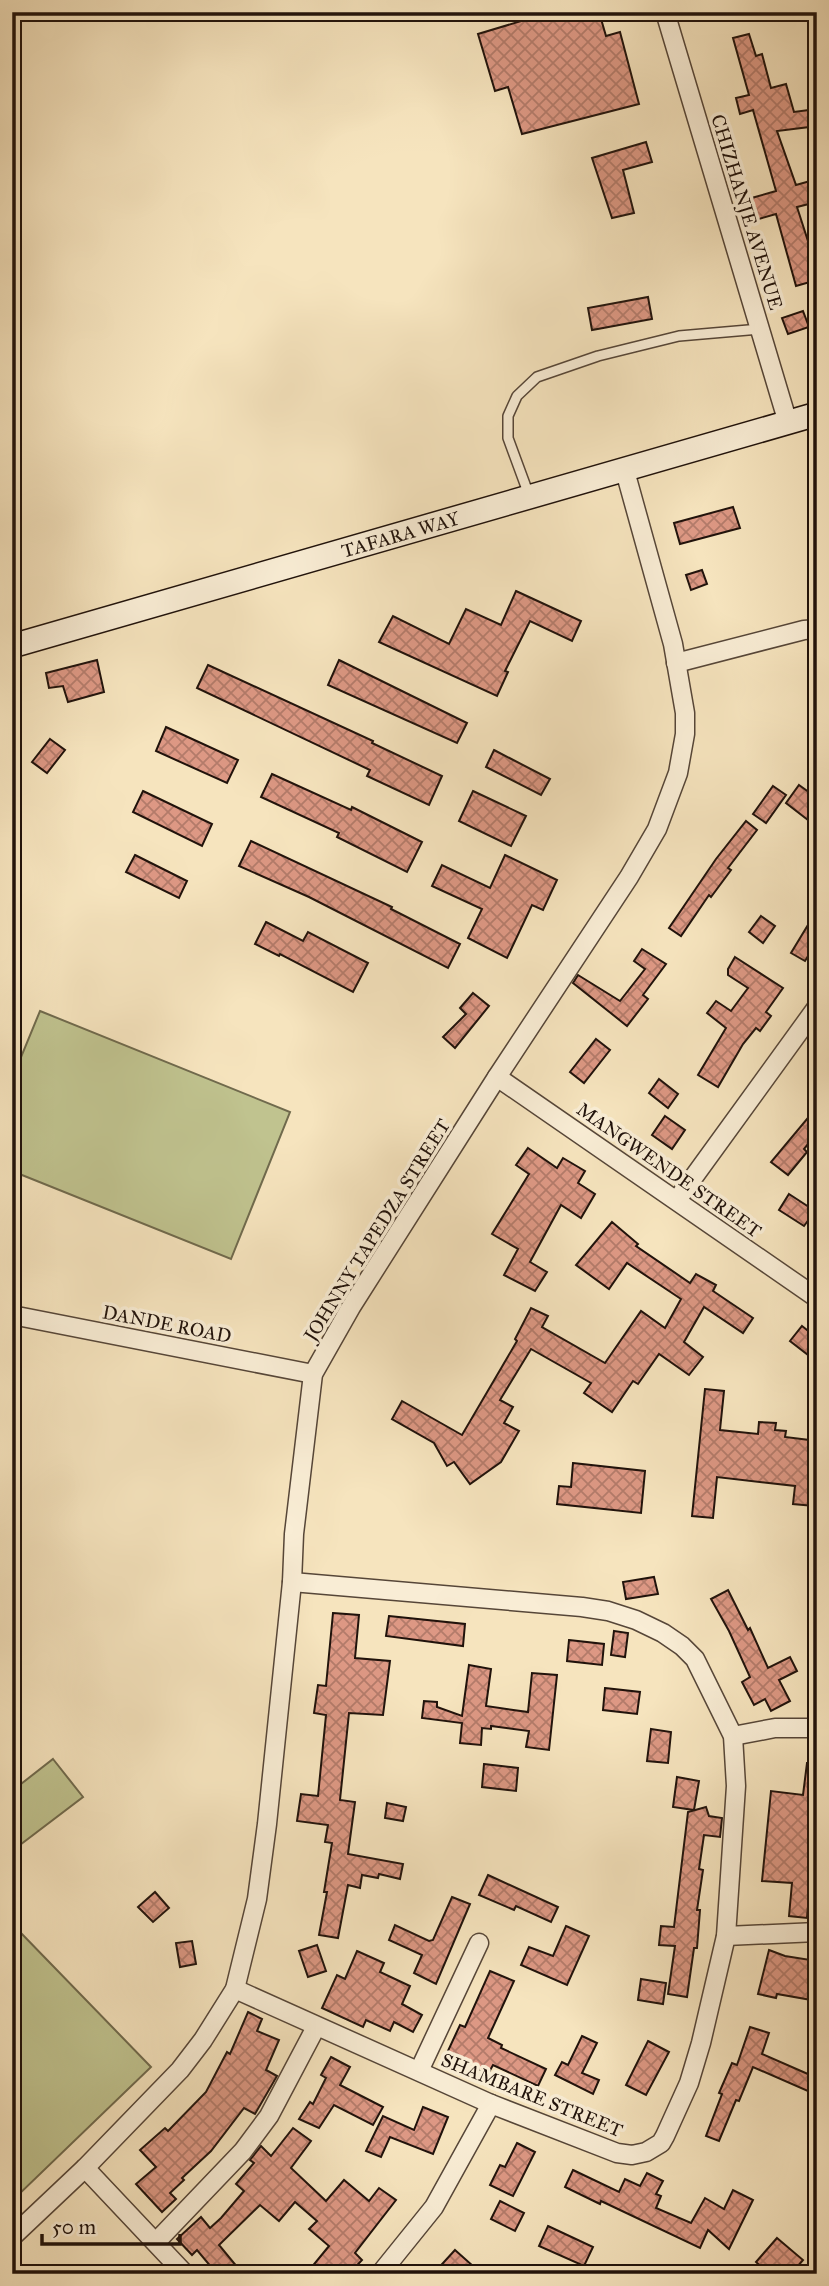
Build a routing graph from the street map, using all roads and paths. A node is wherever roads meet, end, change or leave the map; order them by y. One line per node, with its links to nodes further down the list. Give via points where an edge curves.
1 (665, 12): 2 (street, CHIZHANJE AVENUE)
2 (761, 329): 4 (street, CHIZHANJE AVENUE); 6 (lane, via 679,336 537,377 517,396 507,424)
3 (817, 414): 4 (street, TAFARA WAY)
4 (788, 423): 5 (street, TAFARA WAY)
5 (625, 471): 6 (street, TAFARA WAY); 9 (street, JOHNNY TAPEDZA STREET)
6 (530, 498): 8 (street, TAFARA WAY)
7 (817, 629): 9 (street)
8 (12, 646)
9 (676, 663): 11 (street, JOHNNY TAPEDZA STREET, via 685,734 678,773 657,829)
10 (817, 1007): 12 (street)
11 (497, 1077): 12 (street, MANGWENDE STREET); 15 (street, JOHNNY TAPEDZA STREET)
12 (677, 1200): 13 (street, MANGWENDE STREET)
13 (817, 1298)
14 (12, 1315): 15 (street, DANDE ROAD)
15 (313, 1374): 16 (street, JOHNNY TAPEDZA STREET)
16 (292, 1583): 18 (street, SHAMBARE STREET, via 582,1606 626,1617 663,1633 695,1659); 22 (street, JOHNNY TAPEDZA STREET, via 259,1887)
17 (817, 1728): 18 (street, via 775,1728)
18 (733, 1737): 20 (street, SHAMBARE STREET, via 736,1786)
19 (817, 1931): 20 (street)
20 (726, 1936): 25 (street, SHAMBARE STREET, via 689,2083 660,2143 638,2154 617,2153)
21 (479, 1943): 24 (street)
22 (235, 1989): 23 (street, SHAMBARE STREET); 26 (street, JOHNNY TAPEDZA STREET, via 189,2060)
23 (316, 2027): 24 (street, SHAMBARE STREET); 28 (street, via 269,2116 236,2159)
24 (419, 2071): 25 (street, SHAMBARE STREET)
25 (491, 2104): 30 (street, via 434,2207)
26 (86, 2168): 27 (street, JOHNNY TAPEDZA STREET); 28 (street)
27 (12, 2238)
28 (156, 2242): 29 (street)
29 (185, 2274)
30 (380, 2274)

